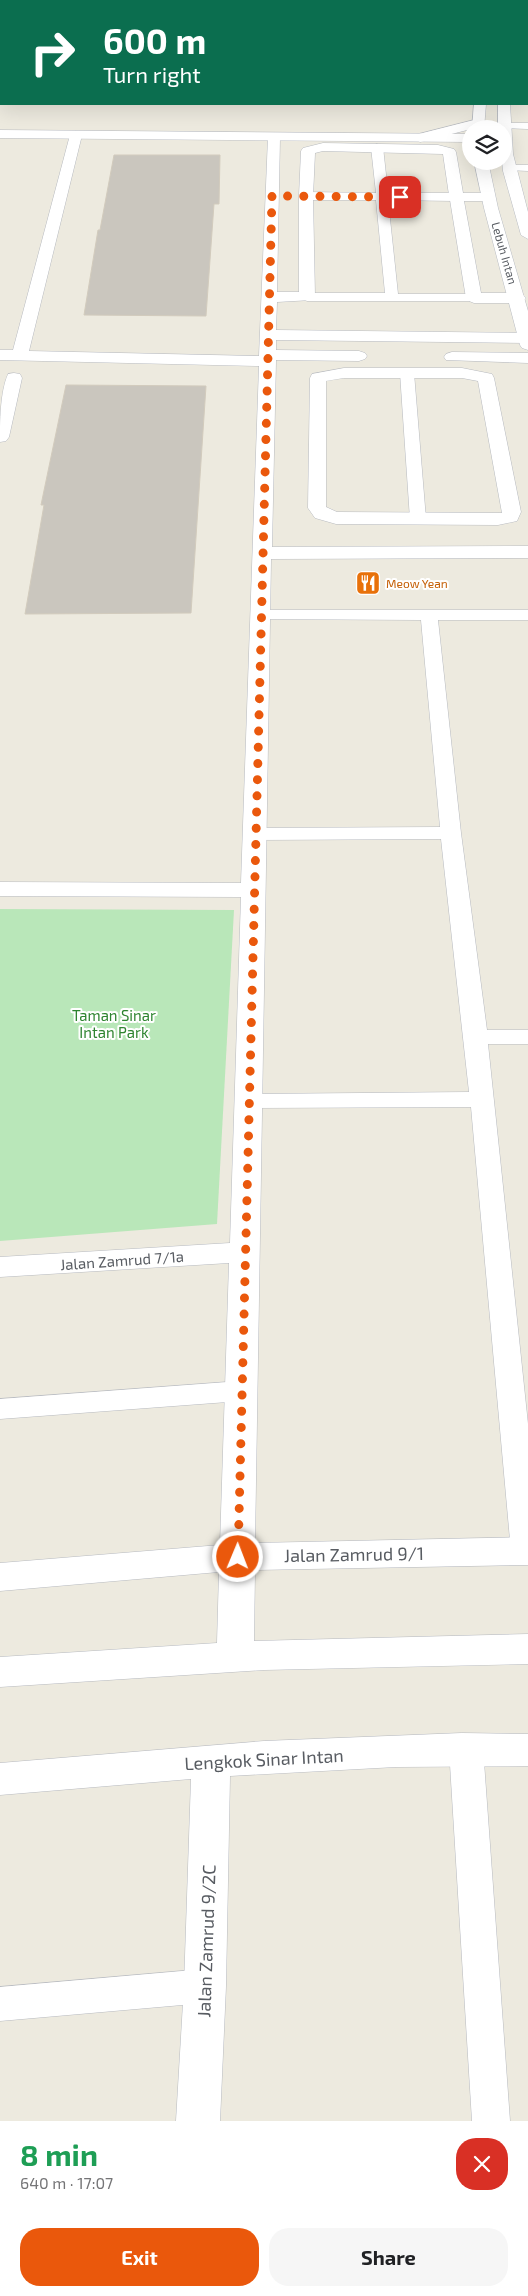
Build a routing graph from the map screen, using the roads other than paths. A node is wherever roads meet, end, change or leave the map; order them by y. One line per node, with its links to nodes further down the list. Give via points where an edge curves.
1 (480, 105): 3 (street)
2 (504, 105): 4 (street, Lebuh Intan)
3 (479, 120)
4 (504, 120)
5 (528, 126): 7 (lane)
6 (462, 129): 11 (street)
7 (512, 131)
8 (0, 134): 9 (street)
9 (76, 135): 10 (street); 34 (street)
10 (274, 137): 11 (street); 20 (street)
11 (420, 138): 12 (street); 13 (street)
12 (462, 138)
13 (462, 147)
14 (377, 148): 21 (street, via 323,147 308,150); 22 (lane); 23 (street, via 445,150 448,152)
15 (512, 168): 16 (lane)
16 (528, 168)
17 (483, 170): 24 (street, Lebuh Intan)
18 (510, 170): 19 (street, Lebuh Intan)
19 (512, 183): 24 (street, via 506,194); 25 (street, Lebuh Intan)
20 (272, 196): 21 (street); 26 (street)
21 (306, 196): 22 (lane); 27 (street)
22 (381, 196): 23 (lane); 28 (lane)
23 (455, 197): 24 (street); 29 (street)
24 (488, 197): 30 (street, Lebuh Intan)
25 (528, 236)
26 (270, 297): 27 (street); 31 (street)
27 (307, 297): 28 (lane)
28 (392, 298): 29 (lane)
29 (474, 298): 30 (street)
30 (518, 298): 32 (street, Lebuh Intan)
31 (268, 335): 32 (street); 36 (street)
32 (527, 341)
33 (0, 355): 34 (street)
34 (20, 356): 36 (street)
35 (375, 356): 36 (street)
36 (268, 358): 43 (street)
37 (528, 358): 38 (street)
38 (409, 362): 42 (lane); 42 (street, via 486,378 512,512 510,517 498,519); 42 (street, via 318,378 317,508 322,514 336,518)
39 (14, 378): 40 (street)
40 (3, 415): 41 (street)
41 (0, 437)
42 (419, 527): 43 (street); 44 (street)
43 (262, 544): 44 (street); 45 (street)
44 (522, 544)
45 (260, 615): 46 (lane); 49 (street)
46 (430, 615): 47 (lane); 48 (lane)
47 (528, 615)
48 (451, 833): 49 (lane); 52 (lane)
49 (255, 834): 51 (street)
50 (0, 888): 51 (street)
51 (254, 890): 55 (street)
52 (476, 1037): 53 (lane); 54 (lane)
53 (528, 1037)
54 (482, 1099): 55 (lane); 60 (lane)
55 (248, 1100): 56 (street)
56 (245, 1252): 57 (street, Jalan Zamrud 7/1a); 58 (street)
57 (0, 1267)
58 (241, 1392): 59 (lane); 61 (street)
59 (0, 1409)
60 (527, 1551): 61 (street, Jalan Zamrud 9/1)
61 (238, 1557): 62 (street, Jalan Zamrud 9/1); 64 (street)
62 (0, 1577)
63 (528, 1649): 64 (street)
64 (235, 1656): 65 (street)
65 (0, 1672)
66 (466, 1748): 67 (street, Lengkok Sinar Intan); 68 (street, Lengkok Sinar Intan); 73 (lane)
67 (528, 1750)
68 (211, 1761): 69 (street, Lengkok Sinar Intan); 70 (street, Jalan Zamrud 9/2C)
69 (0, 1779)
70 (205, 1986): 71 (lane); 72 (street, Jalan Zamrud 9/2C)
71 (0, 2004)
72 (198, 2121)
73 (491, 2121)

